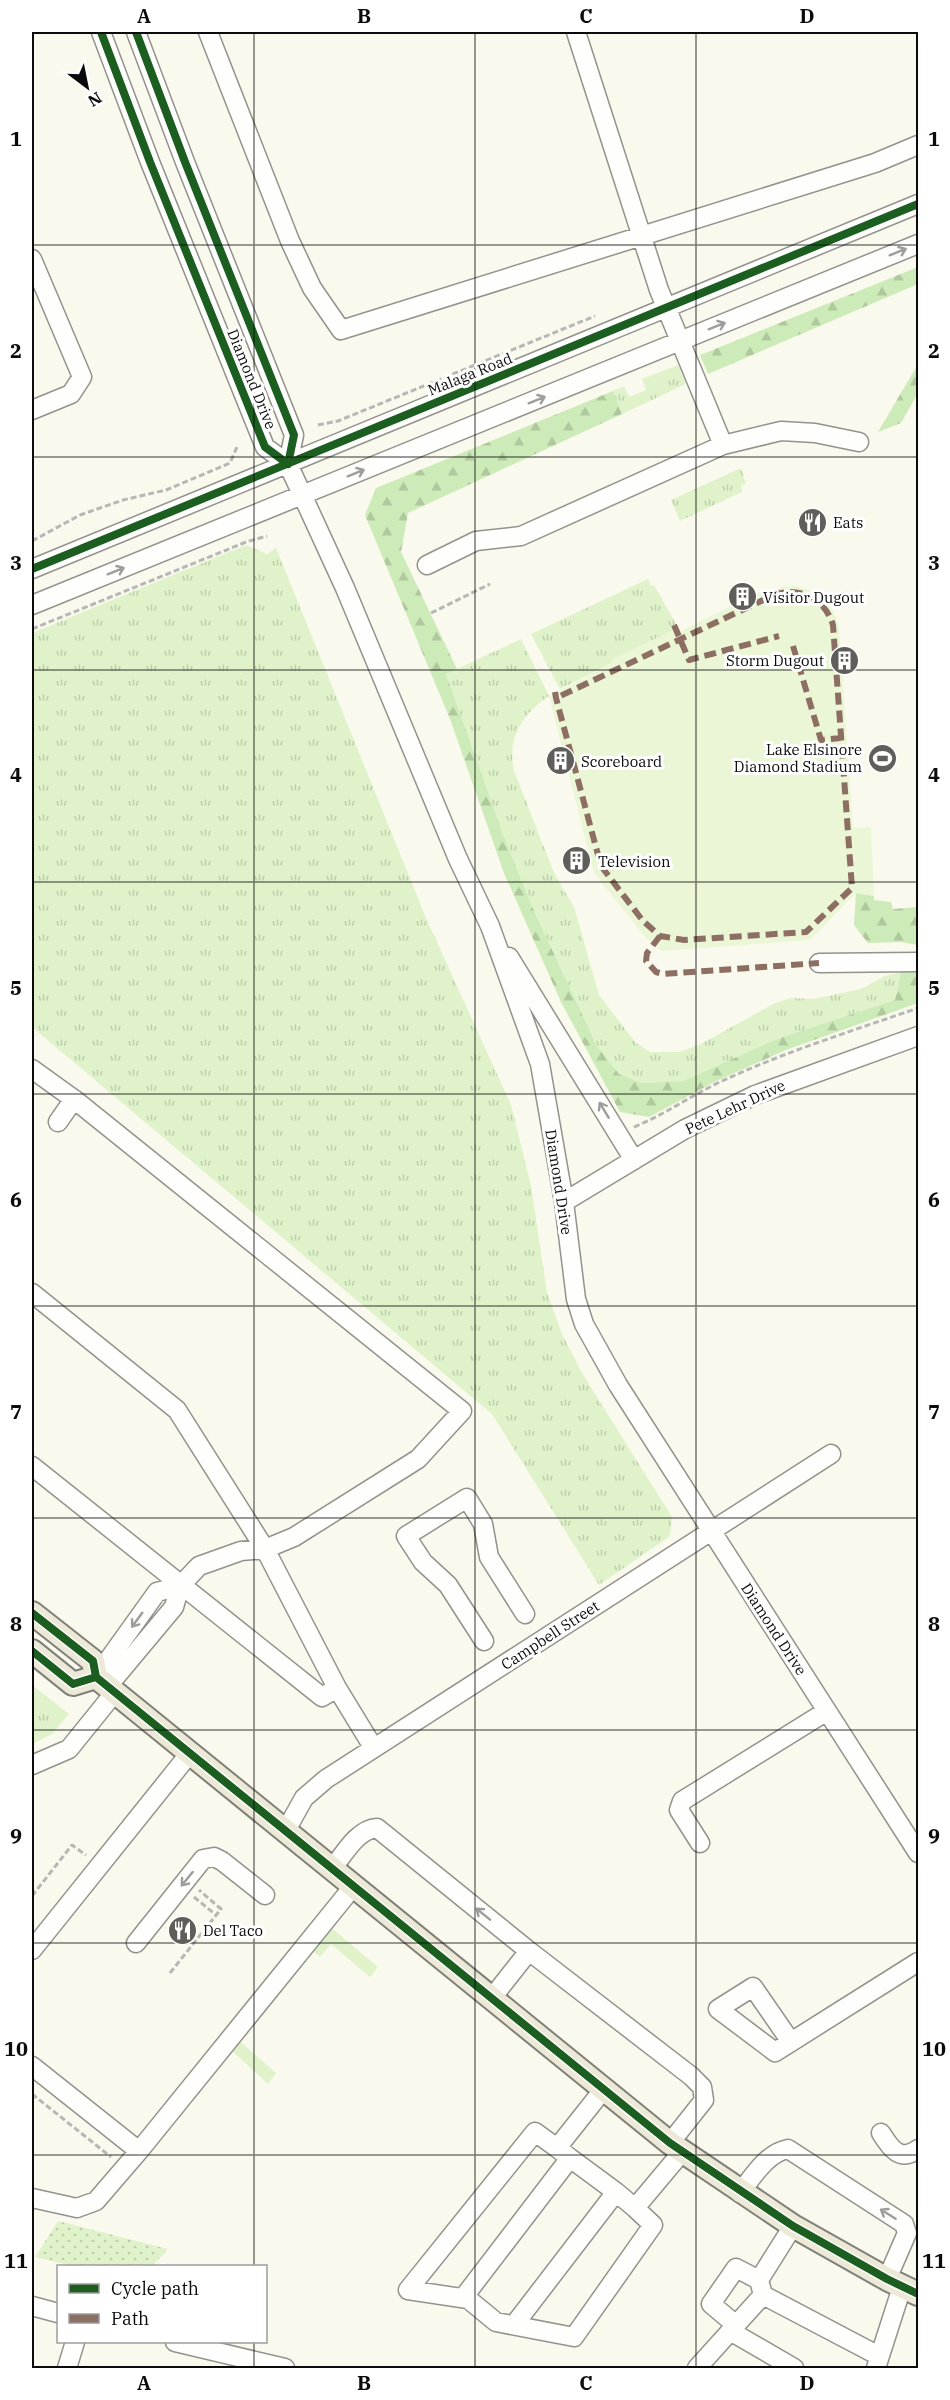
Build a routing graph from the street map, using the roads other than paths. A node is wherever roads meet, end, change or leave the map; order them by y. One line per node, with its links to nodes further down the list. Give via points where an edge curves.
1 (101, 32): 15 (street, Diamond Drive, via 266,447)
2 (136, 32): 15 (street, Diamond Drive, via 294,435)
3 (208, 32): 7 (street, via 290,241 312,288 341,330)
4 (576, 32): 7 (street)
5 (918, 145): 7 (street, via 875,163)
6 (918, 204): 10 (street, Malaga Road)
7 (642, 236): 10 (street)
8 (918, 244): 11 (street, one-way to 8)
9 (32, 259): 12 (street, via 82,377 71,394)
10 (667, 307): 11 (street); 15 (street, Malaga Road)
11 (680, 340): 14 (street); 16 (street, one-way to 11)
12 (32, 410)
13 (859, 442): 14 (street, via 781,431)
14 (723, 445): 17 (street, via 522,536 476,541)
15 (288, 464): 16 (street, Diamond Drive); 18 (street, Malaga Road)
16 (302, 496): 19 (street, one-way to 16); 20 (street, Diamond Drive)
17 (427, 565)
18 (32, 569)
19 (32, 605)
20 (490, 926): 27 (street, one-way to 20); 28 (street, Diamond Drive, via 540,1064)
21 (918, 962): 22 (street)
22 (819, 963)
23 (918, 1036): 27 (street, Pete Lehr Drive, via 755,1095 685,1129)
24 (32, 1069): 25 (street)
25 (75, 1100): 26 (street); 33 (street, via 462,1411 418,1459 294,1537)
26 (58, 1122)
27 (634, 1160): 28 (street, Pete Lehr Drive)
28 (564, 1202): 32 (street, Diamond Drive, via 571,1272 584,1324 603,1361)
29 (32, 1293): 33 (street, via 177,1410)
30 (831, 1454): 32 (street, Campbell Street)
31 (32, 1466): 34 (street)
32 (711, 1531): 41 (street, Diamond Drive); 42 (street, Campbell Street)
33 (265, 1549): 34 (street, via 241,1551 199,1566); 40 (street)
34 (180, 1586): 39 (street, via 157,1592); 40 (street, via 322,1696)
35 (32, 1613): 39 (main road, via 93,1661)
36 (525, 1614): 37 (street, via 489,1557 483,1524 467,1498 406,1536 423,1562 448,1585)
37 (484, 1641)
38 (32, 1651): 39 (main road, via 73,1684)
39 (106, 1685): 43 (main road); 44 (street, via 69,1749)
40 (337, 1688): 42 (street)
41 (827, 1711): 46 (street, via 682,1802 679,1810); 47 (street, Diamond Drive)
42 (373, 1747): 45 (street, Campbell Street, via 304,1798)
43 (189, 1754): 45 (main road); 52 (street)
44 (32, 1765)
45 (285, 1832): 48 (main road)
46 (700, 1843)
47 (918, 1853)
48 (331, 1870): 49 (main road); 53 (street, one-way to 48, via 377,1828 361,1833)
49 (352, 1888): 55 (main road); 62 (street)
50 (265, 1895): 51 (street, one-way to 51, via 222,1861 214,1857 203,1859)
51 (135, 1943)
52 (32, 1950)
53 (529, 1951): 55 (street); 60 (street, via 702,2087 704,2100)
54 (918, 1962): 56 (street)
55 (491, 1999): 58 (main road)
56 (791, 2042)
57 (32, 2066): 62 (street)
58 (603, 2090): 60 (main road); 63 (street)
59 (881, 2133): 61 (street, via 899,2154 906,2156)
60 (676, 2148): 65 (main road); 67 (street)
61 (918, 2149)
62 (139, 2151): 66 (street, via 96,2201 77,2208)
63 (563, 2153): 64 (street); 71 (street); 71 (street, via 536,2132 408,2290)
64 (616, 2192): 67 (street); 74 (street)
65 (740, 2193): 68 (main road); 69 (street, one-way to 65, via 908,2233 904,2224 788,2149 768,2159)
66 (32, 2198)
67 (635, 2208): 74 (street, via 653,2225 574,2337)
68 (793, 2226): 69 (main road); 70 (street)
69 (902, 2287): 78 (street)
70 (761, 2288): 75 (street); 75 (street, via 736,2268 711,2304); 78 (street)
71 (463, 2298): 74 (street, via 496,2322)
72 (32, 2306): 73 (street)
73 (57, 2313)
74 (514, 2325)
75 (733, 2328): 81 (street); 82 (street)
76 (75, 2343): 80 (street)
77 (179, 2343): 79 (street)
78 (877, 2362)
79 (276, 2367)
80 (67, 2368)
81 (696, 2368)
82 (794, 2368)

